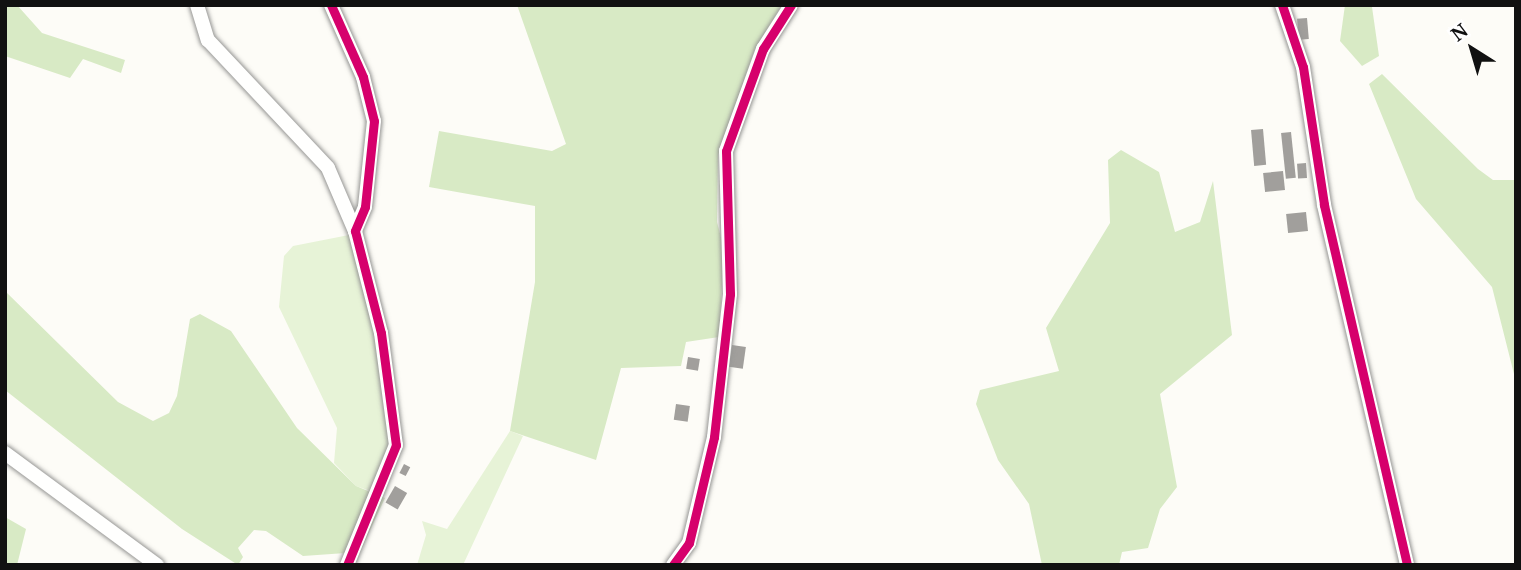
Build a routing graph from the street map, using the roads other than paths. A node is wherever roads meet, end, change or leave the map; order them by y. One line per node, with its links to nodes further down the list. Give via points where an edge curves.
1 (197, 5): 5 (street, via 208,40 328,168)
2 (331, 5): 5 (street, via 374,121 365,207)
3 (791, 5): 9 (street, via 763,49 726,151 730,294 714,437 689,543)
4 (1282, 5): 10 (street, via 1303,66 1324,205)
5 (355, 232): 8 (street, via 381,333 396,445)
6 (5, 453): 7 (street)
7 (158, 565)
8 (347, 565)
9 (673, 565)
10 (1408, 565)

